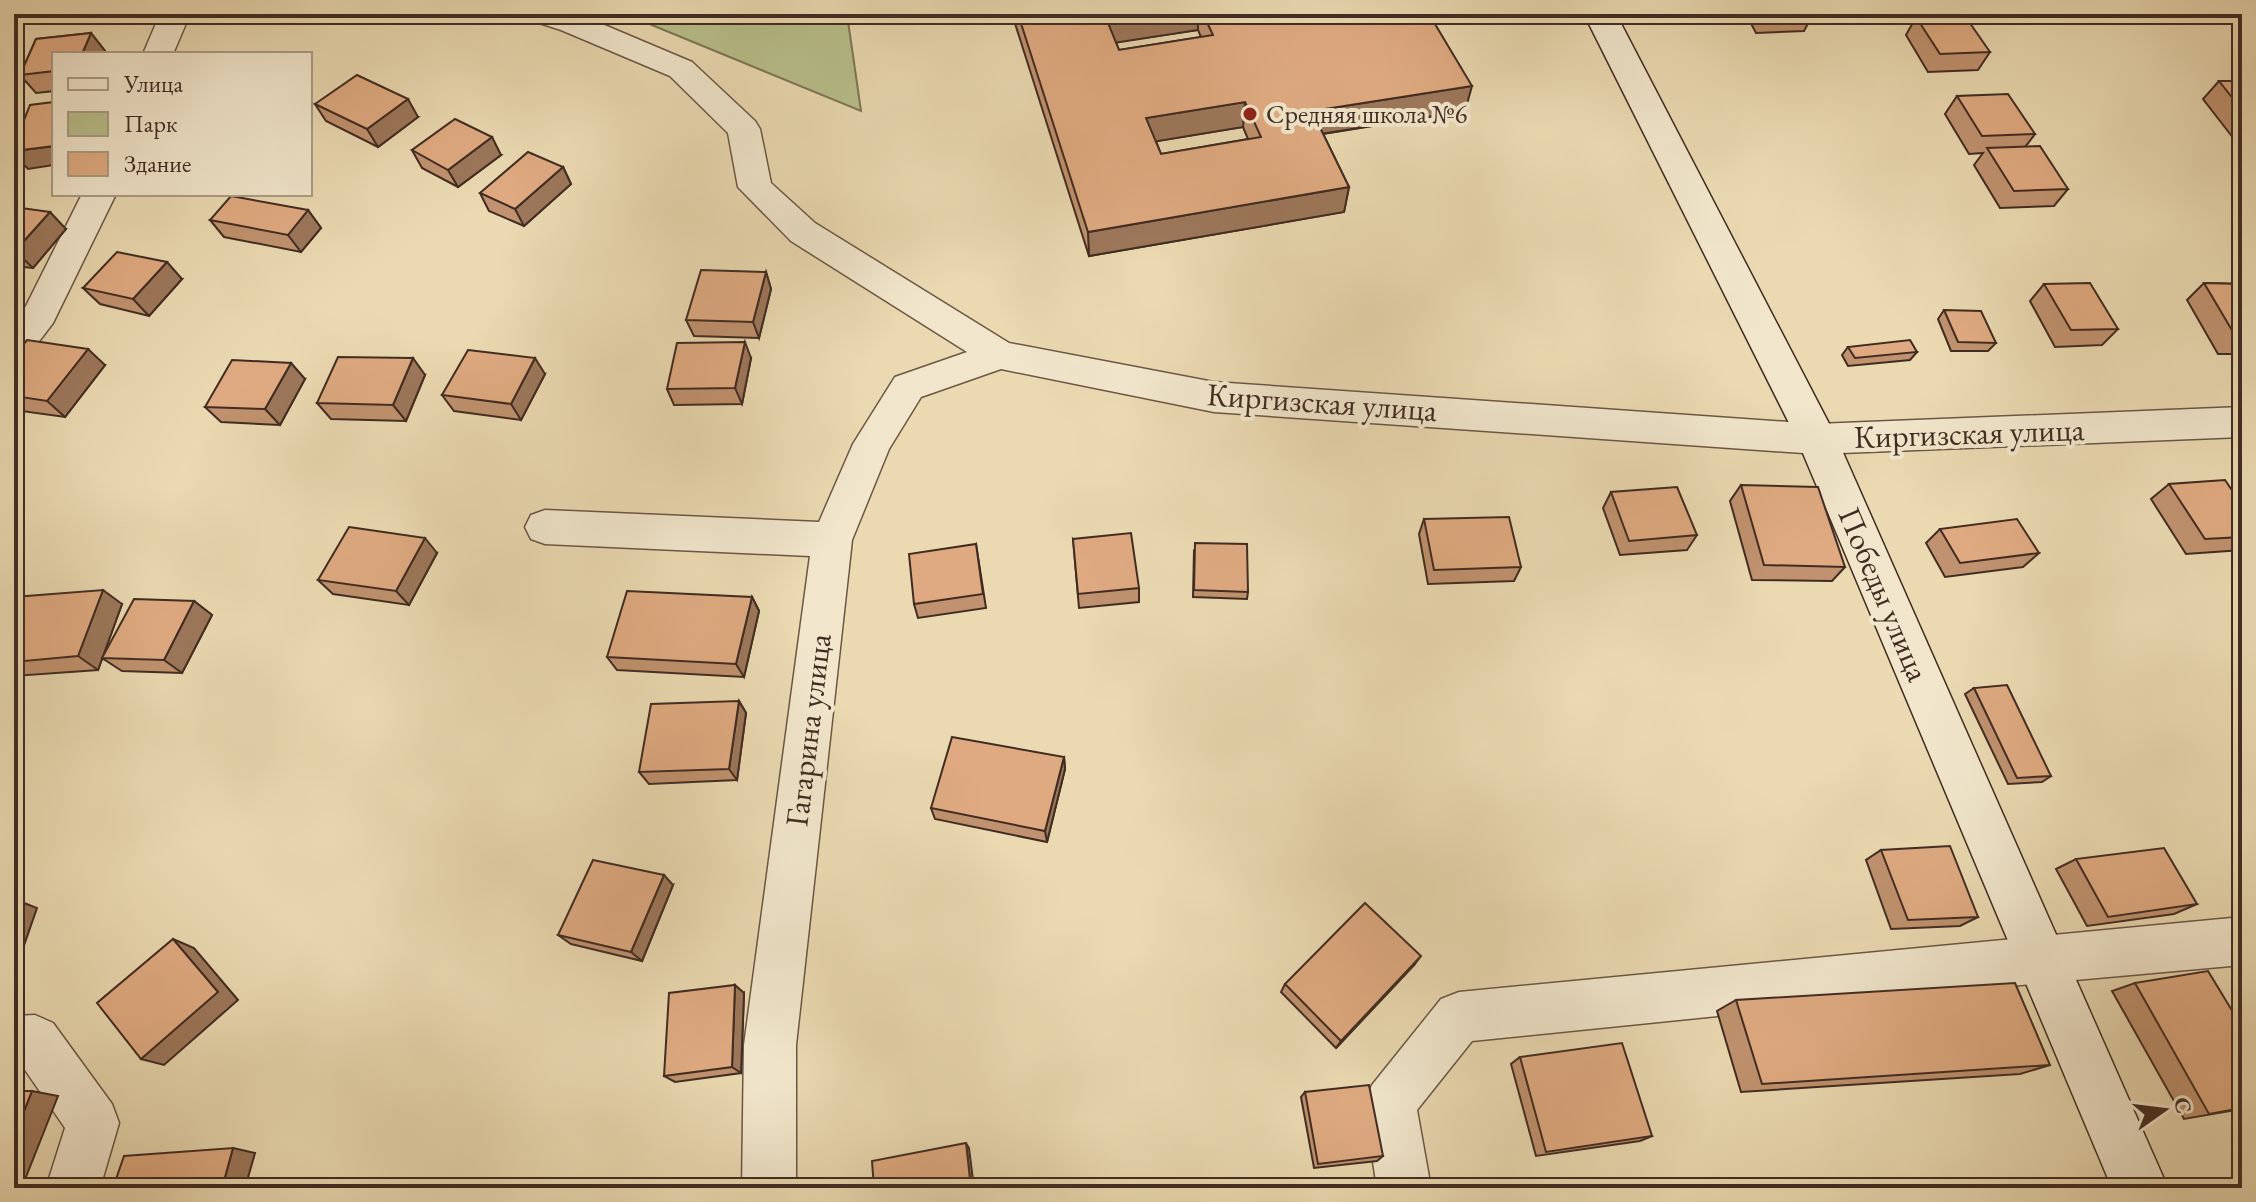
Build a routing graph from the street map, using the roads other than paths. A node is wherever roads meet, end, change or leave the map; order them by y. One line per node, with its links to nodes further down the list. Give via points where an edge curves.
1 (175, 14): 4 (street)
2 (541, 14): 7 (street, Киргизская улица, via 681,69 744,129 755,187 803,232)
3 (1600, 14): 9 (street, Победы улица)
4 (159, 52)
5 (98, 196): 6 (street, via 40,314)
6 (14, 347)
7 (1000, 355): 9 (street, Киргизская улица, via 1214,397); 11 (street, Гагарина улица, via 908,387 872,444)
8 (2242, 422): 9 (street, Киргизская улица)
9 (1817, 439): 13 (street, Победы улица)
10 (545, 527): 11 (street)
11 (832, 540): 16 (street, Гагарина улица, via 770,1045)
12 (2242, 941): 13 (street)
13 (2042, 958): 17 (street, via 1459,1017 1390,1103); 18 (street, Победы улица)
14 (14, 1042): 15 (street, via 35,1041 93,1123)
15 (73, 1188)
16 (769, 1188)
17 (1404, 1188)
18 (2140, 1188)

